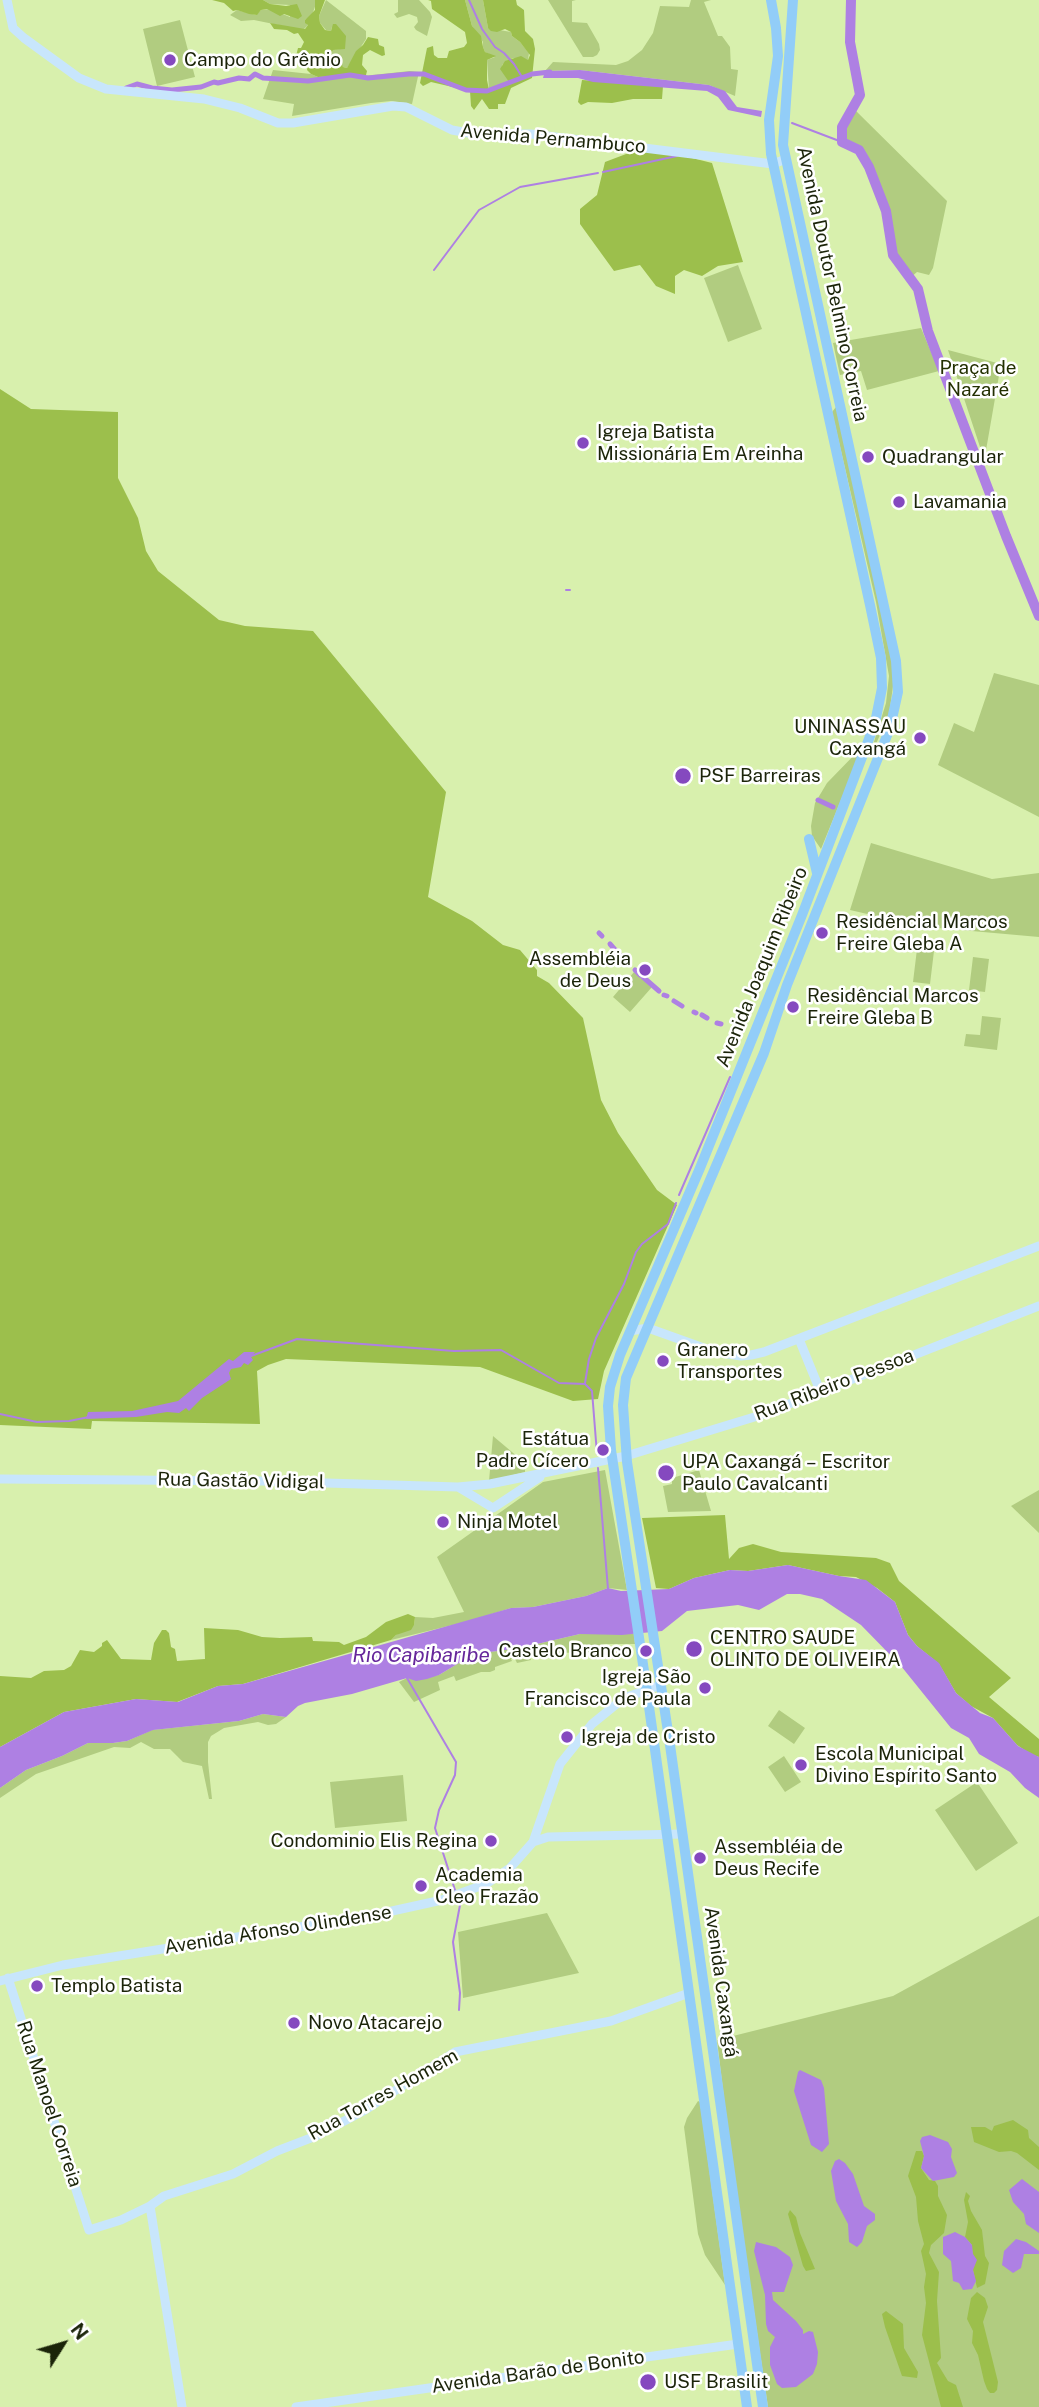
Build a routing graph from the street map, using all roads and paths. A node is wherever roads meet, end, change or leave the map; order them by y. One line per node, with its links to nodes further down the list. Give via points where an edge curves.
1 (7, 0): 5 (street, Avenida Pernambuco, via 13,28 24,38 79,78 106,89 204,99 278,123 406,107 452,130 474,134 531,134)
2 (772, 0): 5 (main road, Avenida Doutor Belmino Correia, via 778,56 769,120)
3 (793, 0): 4 (main road, Avenida Doutor Belmino Correia, via 783,121)
4 (786, 159): 5 (street); 7 (main road, Avenida Doutor Belmino Correia)
5 (773, 164): 6 (main road, Avenida Doutor Belmino Correia)
6 (828, 416): 9 (main road, Avenida Joaquim Ribeiro, via 881,658 882,688 875,723)
7 (868, 532): 12 (main road, Avenida Joaquim Ribeiro, via 898,676 890,728 764,1054)
8 (809, 839): 9 (main road)
9 (817, 875): 13 (main road, Avenida Joaquim Ribeiro)
10 (1039, 1246): 14 (street)
11 (1039, 1306): 15 (street, Rua Ribeiro Pessoa)
12 (648, 1328): 13 (street); 14 (street, via 715,1352 741,1356); 16 (main road, Avenida Joaquim Ribeiro, via 626,1378)
13 (630, 1331): 17 (main road, Avenida Joaquim Ribeiro, via 610,1392)
14 (799, 1339): 15 (street)
15 (821, 1393): 16 (street, Rua Ribeiro Pessoa)
16 (626, 1456): 17 (street, Rua Gastão Vidigal); 23 (main road, Avenida Joaquim Ribeiro)
17 (612, 1460): 18 (street, Rua Gastão Vidigal); 24 (main road, Avenida Joaquim Ribeiro)
18 (544, 1474): 20 (street, Rua Gastão Vidigal); 22 (street, via 494,1508)
19 (0, 1479): 21 (street, Rua Gastão Vidigal)
20 (482, 1485): 21 (street, Rua Gastão Vidigal); 22 (street)
21 (458, 1487): 22 (street)
22 (478, 1499)
23 (637, 1521): 25 (main road, Avenida Caxangá)
24 (621, 1522): 26 (main road, Avenida Caxangá)
25 (661, 1685): 26 (street, Avenida Afonso Olindense); 28 (main road, Avenida Caxangá)
26 (647, 1689): 27 (street, Avenida Afonso Olindense, via 615,1703 567,1754); 29 (main road, Avenida Caxangá)
27 (541, 1820): 30 (street); 31 (street, Avenida Afonso Olindense)
28 (682, 1834): 29 (street); 40 (main road, Avenida Caxangá)
29 (667, 1835): 30 (street); 33 (main road, Avenida Caxangá)
30 (548, 1837): 31 (street)
31 (533, 1842): 32 (street, Avenida Afonso Olindense, via 510,1868 457,1896 374,1915 63,1965)
32 (4, 1979): 35 (street, Rua Manoel Correia)
33 (689, 1993): 34 (street, Rua Torres Homem, via 611,2021 455,2052 316,2136 233,2174 164,2196); 36 (main road, Avenida Caxangá)
34 (150, 2206): 35 (street, Rua Torres Homem); 37 (street)
35 (89, 2230)
36 (738, 2344): 38 (street, Avenida Barão de Bonito); 39 (main road, Avenida Caxangá)
37 (181, 2407)
38 (296, 2407)
39 (747, 2407)
40 (763, 2407)

